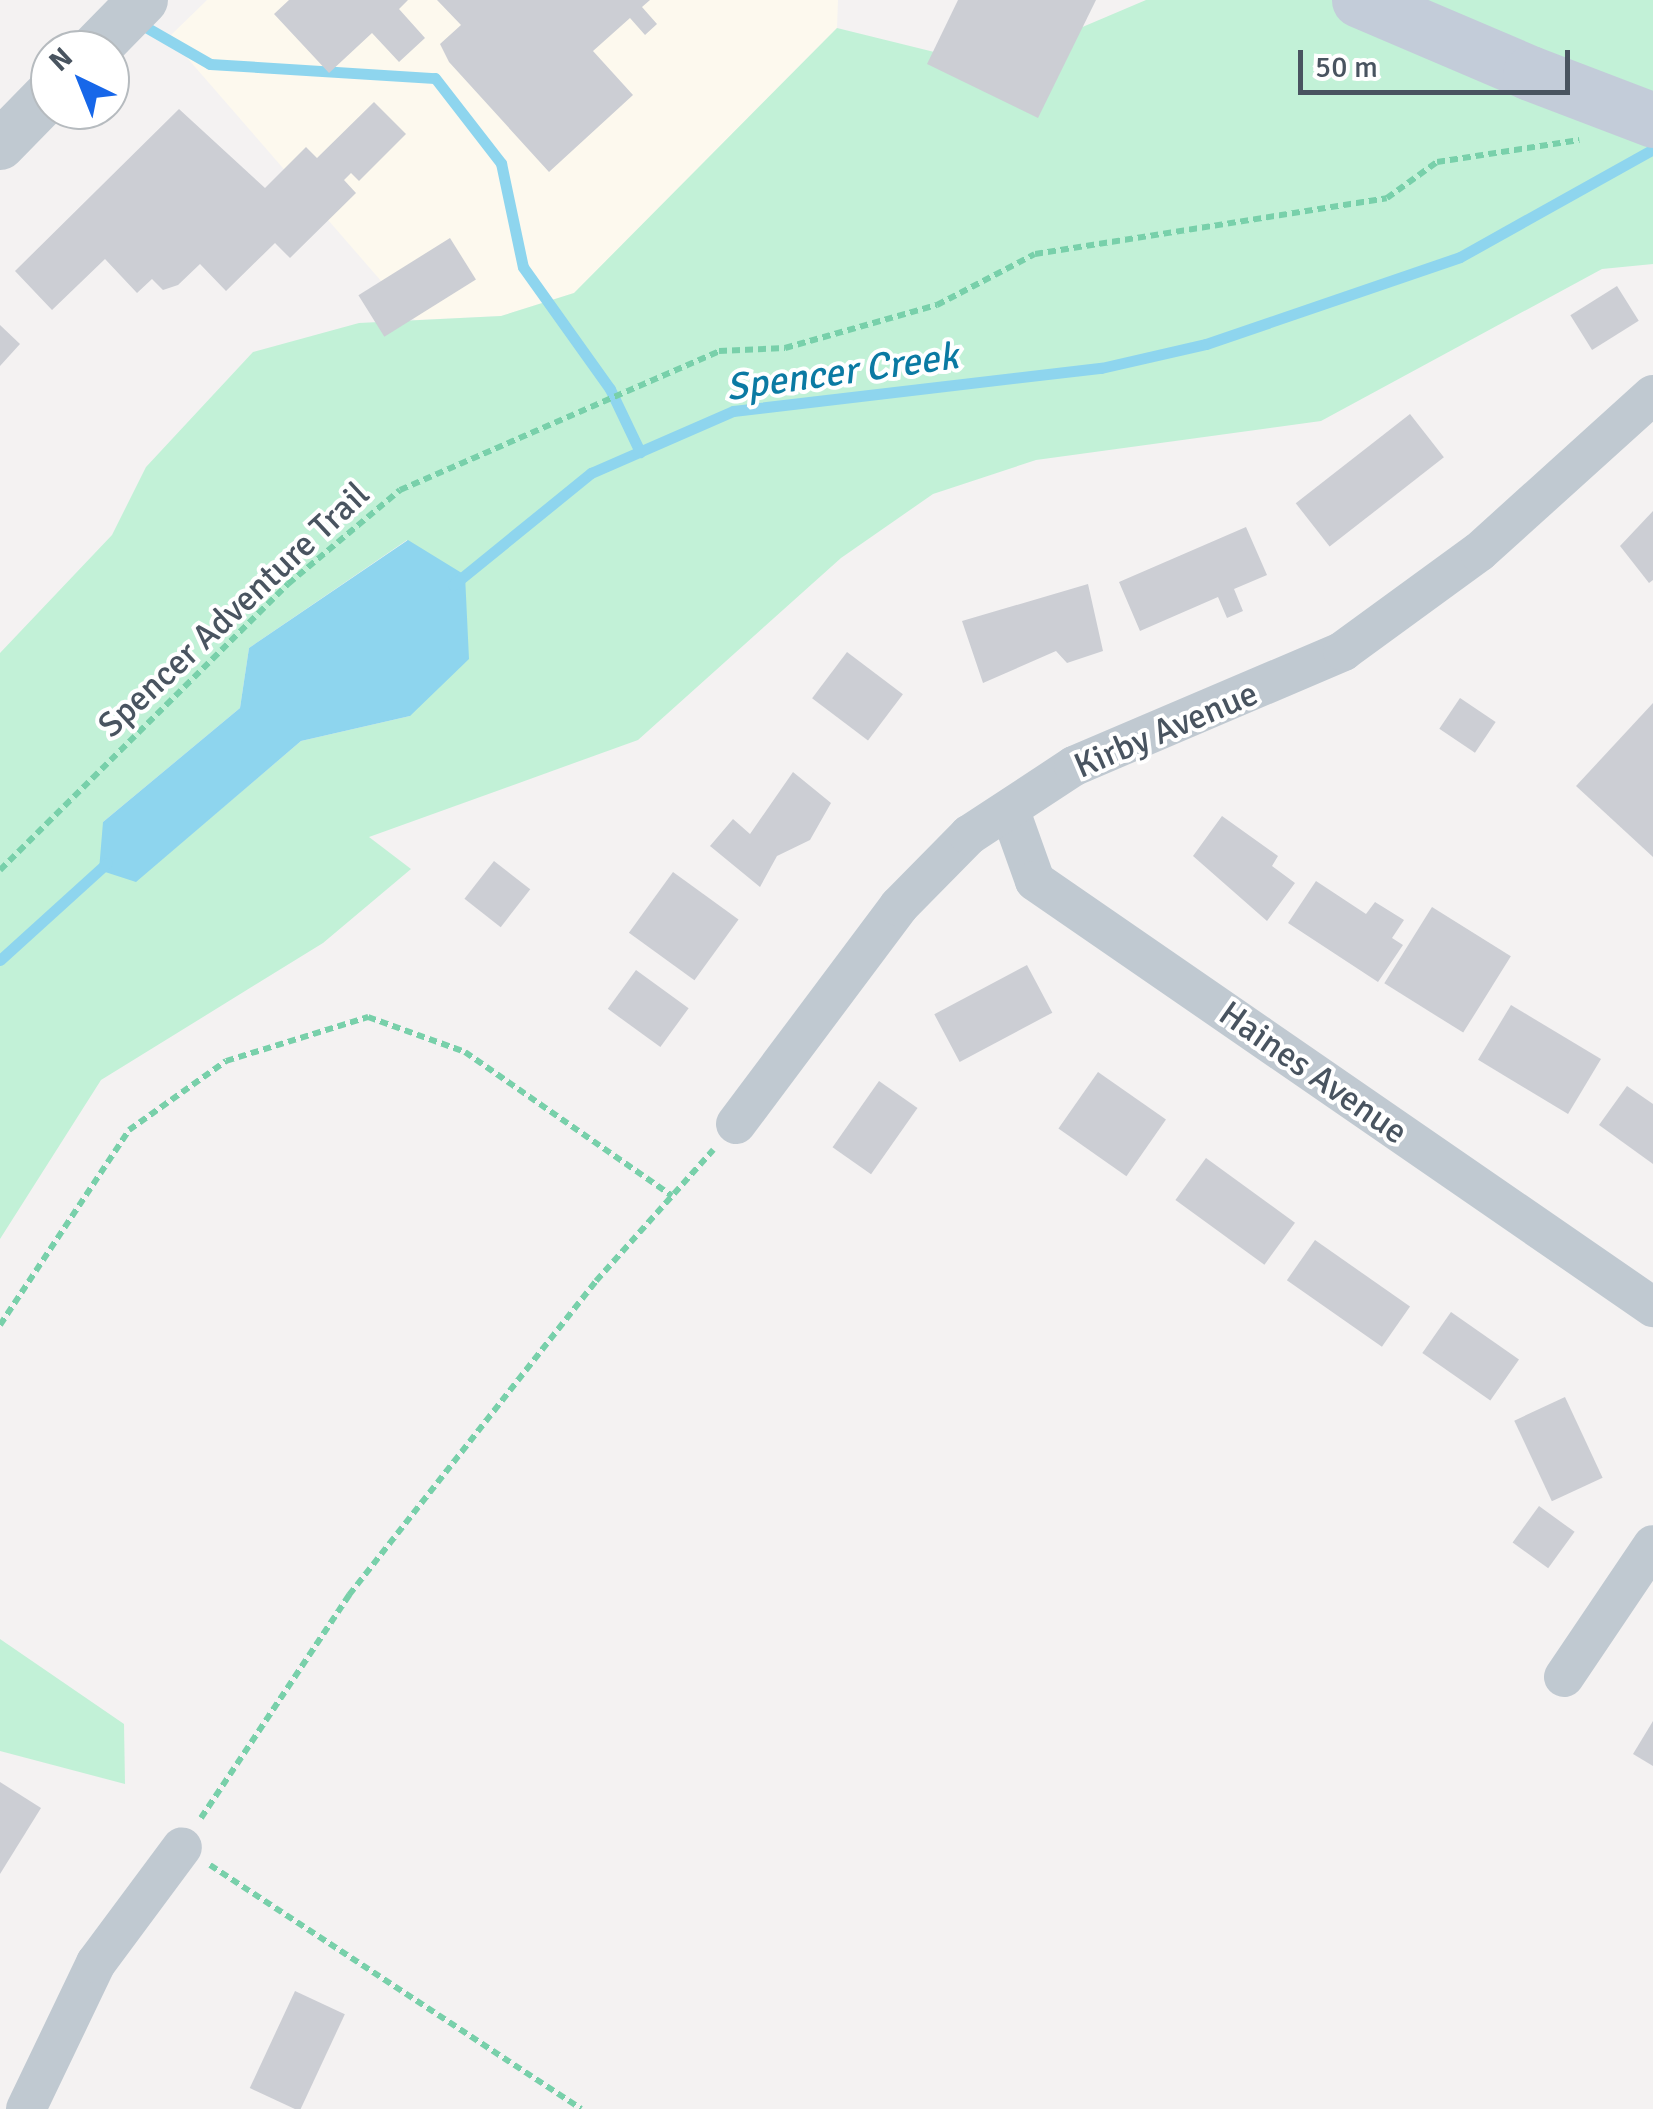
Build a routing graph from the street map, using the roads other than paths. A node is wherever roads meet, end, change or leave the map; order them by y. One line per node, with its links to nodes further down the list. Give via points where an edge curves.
1 (142, 0): 3 (street)
2 (1359, 0): 5 (main road, bridge)
3 (113, 30)
4 (30, 115): 6 (street)
5 (1653, 120)
6 (0, 146)
7 (1653, 395): 8 (street, Kirby Avenue, via 1478,552 1343,651 1074,766)
8 (1010, 811): 9 (street, Kirby Avenue, via 968,835 899,906); 10 (street, Haines Avenue, via 1035,881)
9 (736, 1124)
10 (1653, 1307)
11 (1653, 1545): 12 (street)
12 (1564, 1677)
13 (182, 1847): 14 (street, via 96,1963)
14 (26, 2109)

